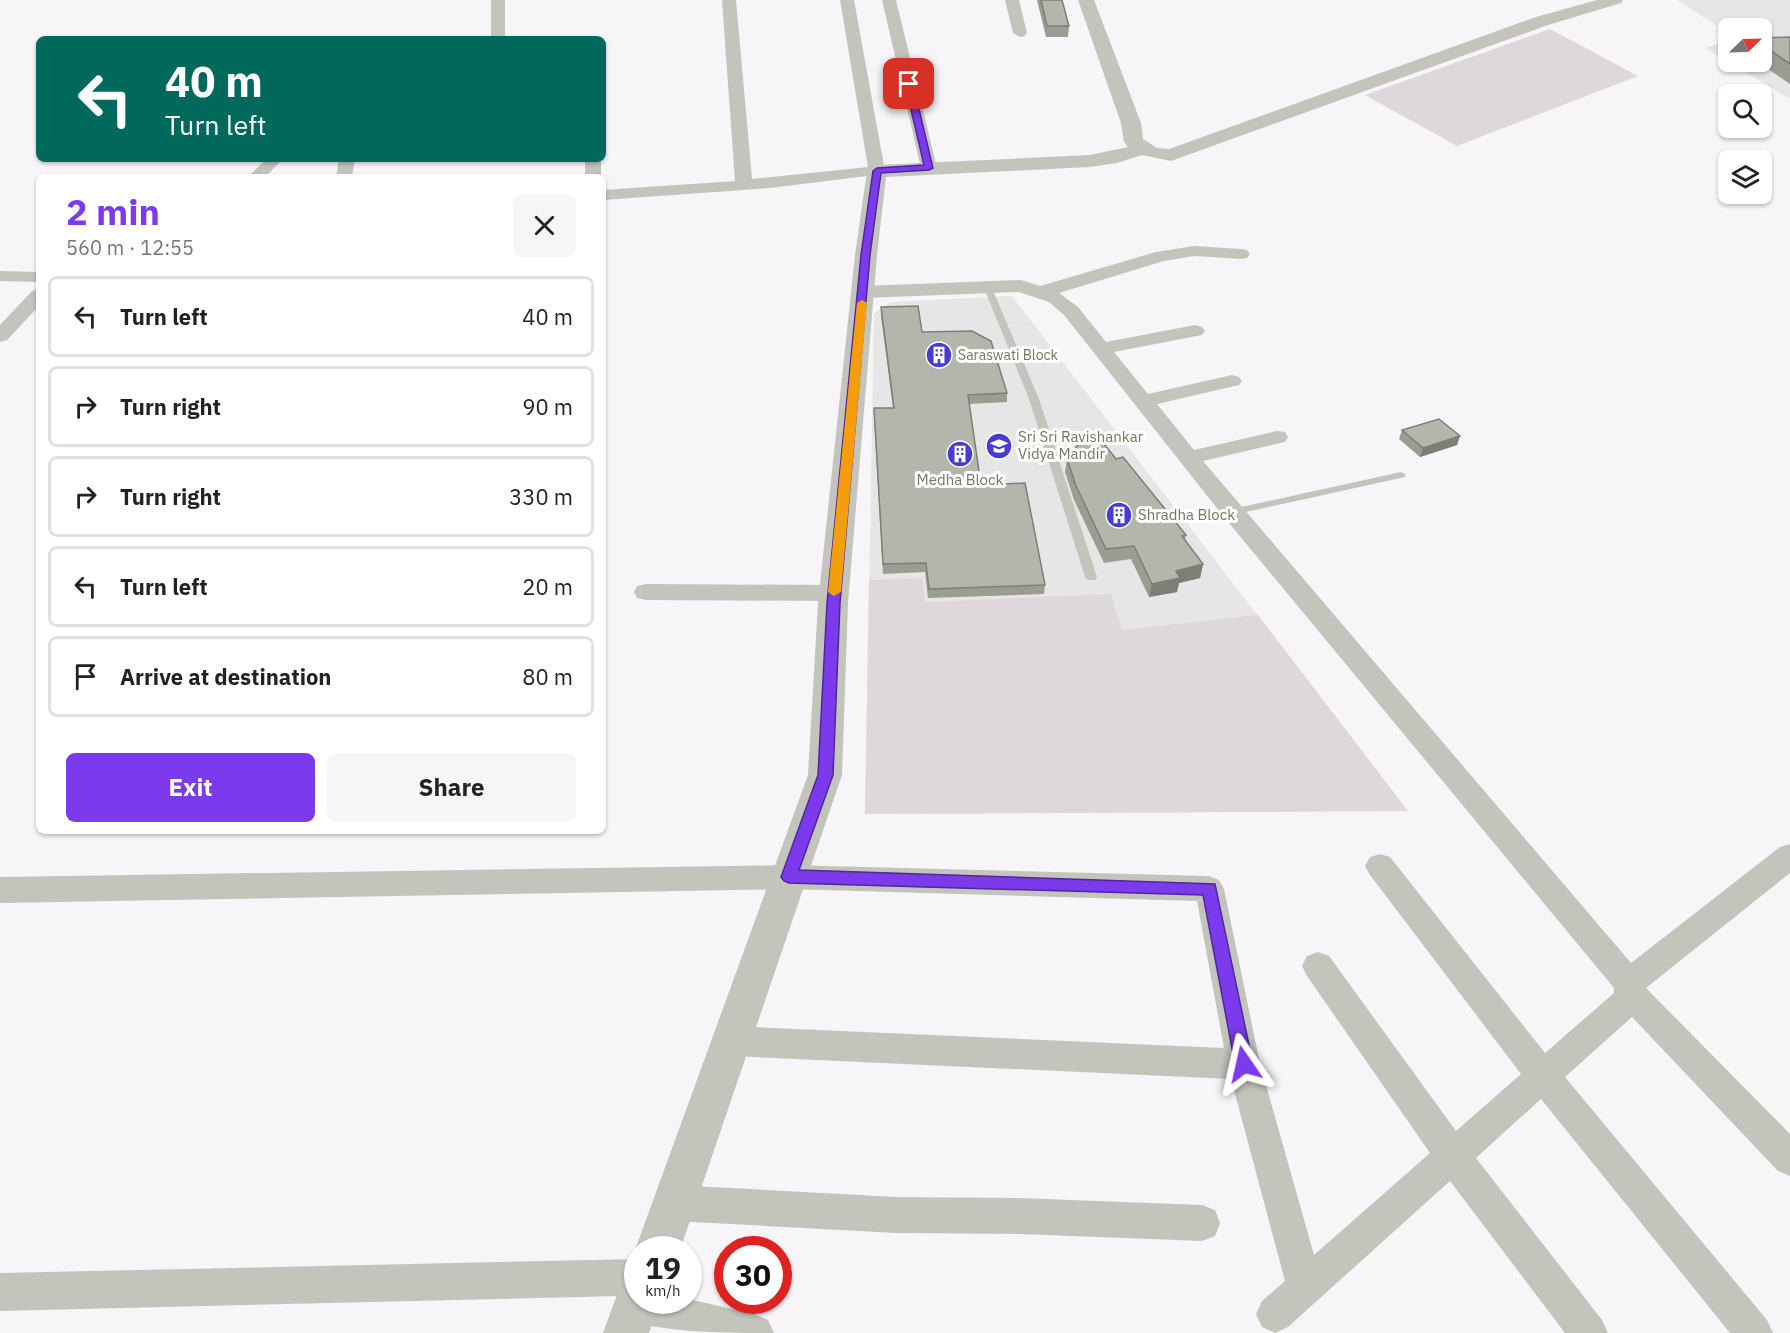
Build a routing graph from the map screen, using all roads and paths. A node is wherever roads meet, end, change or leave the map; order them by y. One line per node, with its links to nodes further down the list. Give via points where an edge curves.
1 (498, 0): 9 (street)
2 (729, 0): 15 (street)
3 (847, 0): 13 (street)
4 (889, 0): 12 (street)
5 (1012, 0): 8 (street)
6 (1086, 0): 10 (street, via 1131,123 1134,142)
7 (1615, 0): 10 (street, via 1542,21 1171,155)
8 (1020, 33)
9 (497, 36)
10 (1143, 148): 12 (street, via 1090,161)
11 (272, 162): 14 (street)
12 (929, 168): 13 (street)
13 (877, 171): 15 (street); 21 (street)
14 (259, 174)
15 (744, 185): 16 (street)
16 (606, 195)
17 (1241, 254): 22 (street, via 1194,251 1162,256)
18 (0, 276): 19 (street)
19 (36, 277)
20 (988, 288): 21 (street); 22 (street, via 1021,286); 34 (lane, via 1035,399)
21 (863, 292): 36 (street)
22 (1041, 292): 27 (street, via 1071,311)
23 (0, 312): 24 (street)
24 (31, 313): 26 (street)
25 (1195, 331): 27 (street)
26 (0, 336)
27 (1101, 349): 29 (street)
28 (1232, 381): 29 (street)
29 (1143, 401): 31 (street)
30 (1277, 437): 31 (street)
31 (1189, 458): 33 (street)
32 (1401, 475): 33 (lane)
33 (1232, 512): 42 (street)
34 (1091, 577)
35 (646, 592): 36 (street)
36 (834, 593): 39 (street, via 825,775)
37 (1790, 856): 42 (street)
38 (1380, 866): 45 (street)
39 (789, 877): 40 (street); 43 (street); 44 (street, via 1209,889)
40 (0, 890)
41 (1318, 966): 46 (street)
42 (1629, 988): 45 (street, via 1625,1003); 47 (street)
43 (731, 1041): 44 (street); 48 (street)
44 (1244, 1064): 51 (street)
45 (1543, 1076): 46 (street); 58 (street)
46 (1453, 1156): 51 (street); 57 (street)
47 (1790, 1159)
48 (674, 1203): 49 (street, via 896,1215); 50 (street)
49 (1202, 1223)
50 (662, 1236)
51 (1305, 1288): 55 (street)
52 (0, 1292): 53 (street)
53 (624, 1303)
54 (678, 1314): 56 (street)
55 (1275, 1314)
56 (755, 1333)
57 (1589, 1333)
58 (1754, 1333)

